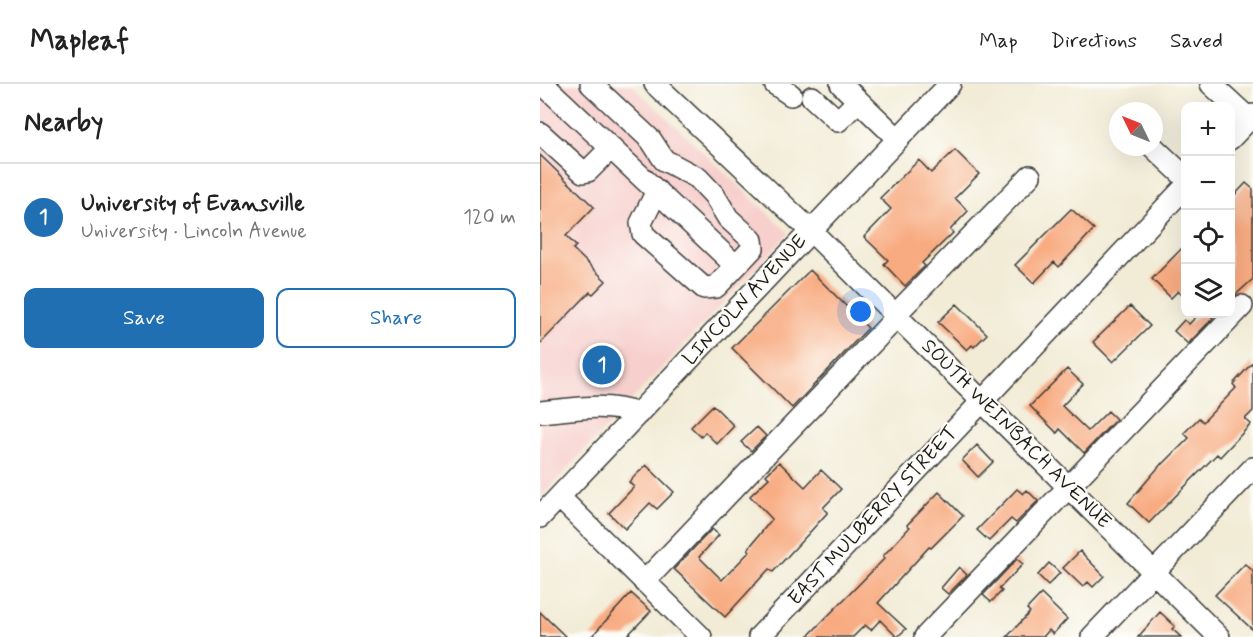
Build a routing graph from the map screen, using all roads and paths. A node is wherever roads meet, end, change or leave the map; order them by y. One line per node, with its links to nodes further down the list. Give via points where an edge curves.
1 (543, 84): 14 (street)
2 (591, 84): 12 (street)
3 (655, 84): 20 (street, SOUTH WEINBACH AVENUE)
4 (841, 84): 8 (street)
5 (1211, 84): 9 (street)
6 (950, 89): 13 (street, LINCOLN AVENUE)
7 (802, 91): 8 (street, via 838,121)
8 (858, 101): 13 (street)
9 (1251, 117): 11 (street)
10 (540, 133): 14 (street, via 583,172)
11 (1235, 134)
12 (646, 136): 14 (street); 21 (street, via 664,160 698,178 728,219 752,240 753,248)
13 (898, 139): 20 (street, LINCOLN AVENUE)
14 (617, 154): 19 (street)
15 (1162, 156): 16 (street)
16 (1181, 174)
17 (1030, 176): 23 (street)
18 (1181, 189): 24 (street, EAST MULBERRY STREET, via 1149,212)
19 (657, 191): 21 (street); 21 (street, via 641,223 643,234 704,288 716,287)
20 (811, 231): 23 (street, SOUTH WEINBACH AVENUE); 26 (street, LINCOLN AVENUE)
21 (736, 266)
22 (1242, 306): 28 (street)
23 (896, 315): 24 (street, SOUTH WEINBACH AVENUE); 32 (street)
24 (982, 400): 28 (street, SOUTH WEINBACH AVENUE); 34 (street, EAST MULBERRY STREET)
25 (540, 412): 26 (street, via 620,407)
26 (638, 414): 29 (street, LINCOLN AVENUE)
27 (1253, 468): 31 (street)
28 (1068, 486): 31 (street, SOUTH WEINBACH AVENUE); 35 (street)
29 (559, 497): 30 (street, LINCOLN AVENUE); 32 (street)
30 (540, 517)
31 (1154, 572): 36 (street); 37 (street, SOUTH WEINBACH AVENUE)
32 (644, 582): 33 (street)
33 (701, 637)
34 (759, 637)
35 (925, 637)
36 (1092, 637)
37 (1219, 637)

